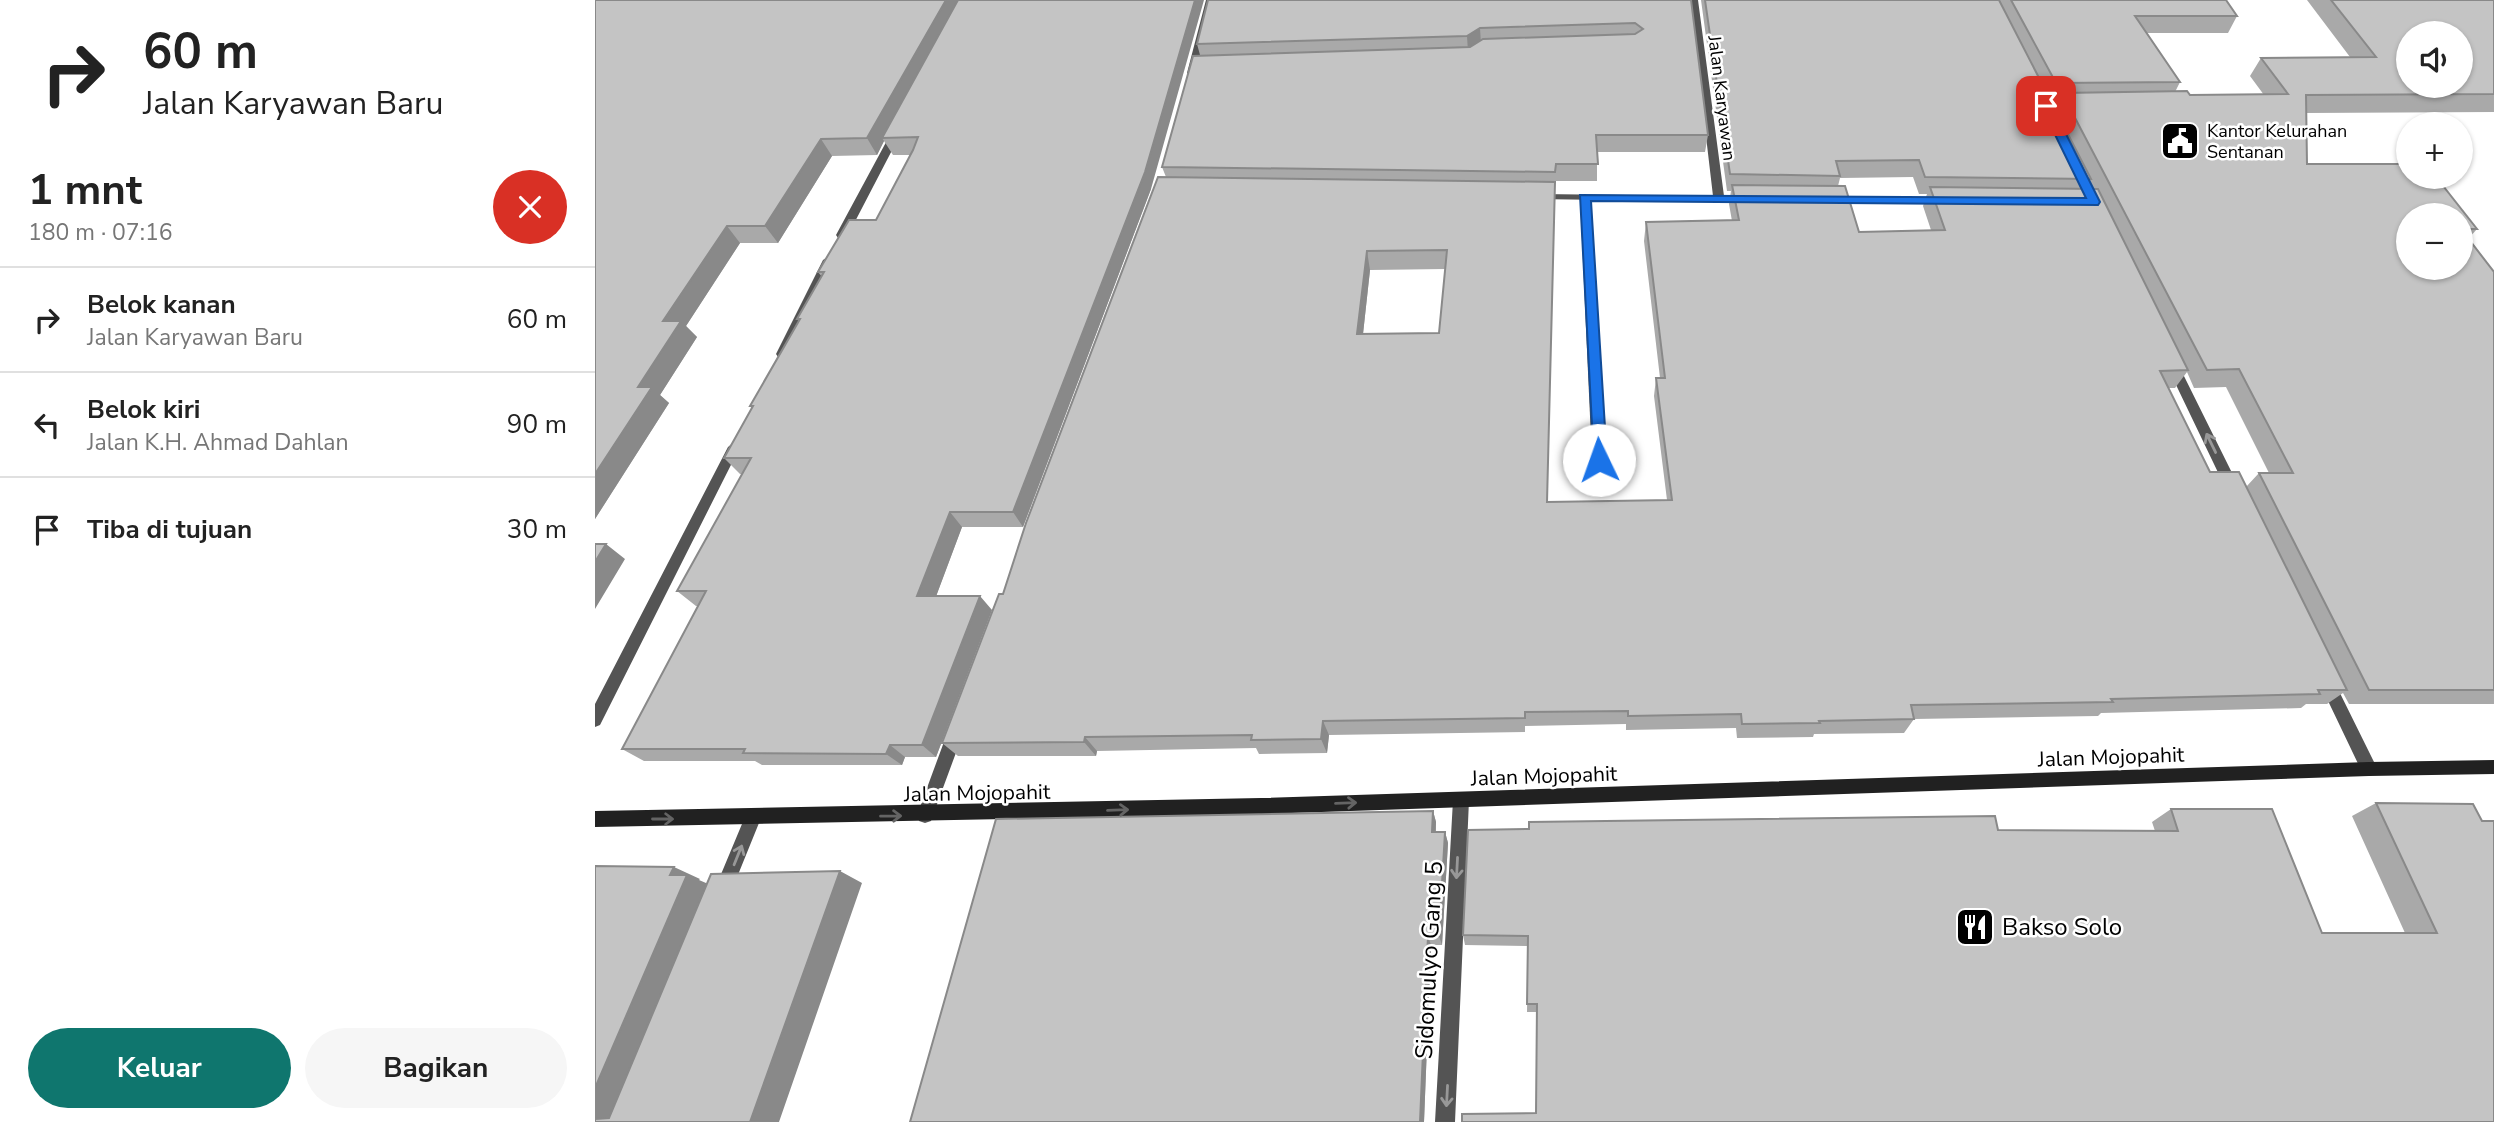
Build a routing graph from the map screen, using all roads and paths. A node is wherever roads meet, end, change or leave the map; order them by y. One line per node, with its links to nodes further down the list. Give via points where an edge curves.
1 (1210, 0): 3 (street)
2 (1694, 0): 9 (street, Jalan Karyawan)
3 (1193, 67): 4 (street); 5 (street)
4 (1207, 67)
5 (1187, 92)
6 (900, 125): 14 (street)
7 (1529, 197): 8 (street)
8 (1584, 197): 9 (street); 16 (street)
9 (1719, 199): 10 (street)
10 (1761, 200)
11 (1817, 200): 12 (street)
12 (1955, 201)
13 (2166, 351): 17 (street, one-way to 13)
14 (773, 372)
15 (741, 433): 19 (street)
16 (1599, 460)
17 (2239, 500)
18 (2323, 674): 22 (street)
19 (595, 720)
20 (959, 724): 24 (street)
21 (2494, 767): 22 (main road, Jalan Mojopahit)
22 (2369, 769): 23 (main road, Jalan Mojopahit)
23 (1461, 800): 24 (main road, Jalan Mojopahit, one-way to 23); 28 (street, Sidomulyo Gang 5, one-way to 28)
24 (925, 815): 25 (main road, Jalan Mojopahit, one-way to 24)
25 (753, 818): 26 (main road, Jalan Mojopahit, one-way to 25); 27 (street, one-way to 25)
26 (595, 820)
27 (717, 907)
28 (1445, 1122)

